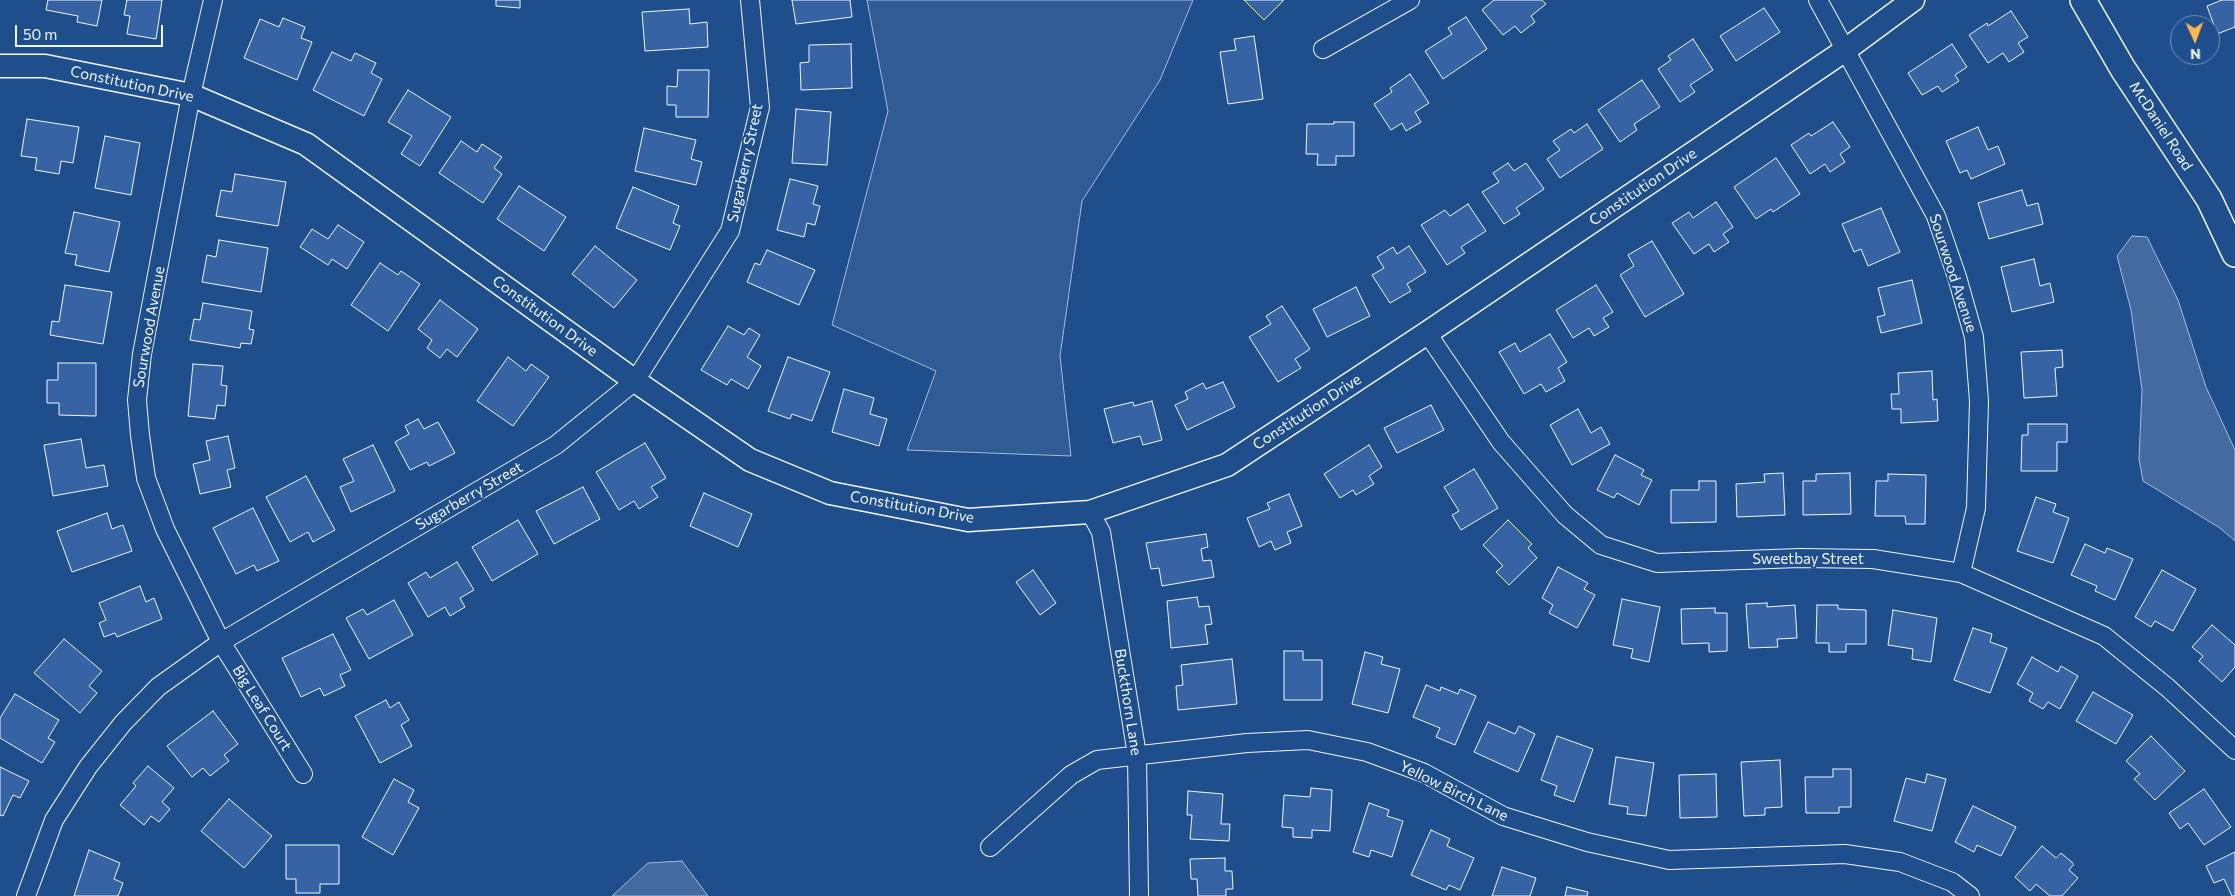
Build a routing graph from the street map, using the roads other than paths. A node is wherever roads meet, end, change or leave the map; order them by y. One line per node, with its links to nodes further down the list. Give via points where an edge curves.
1 (213, 0): 10 (street, Sourwood Avenue)
2 (750, 0): 13 (street, Sugarberry Street, via 760,107 730,231)
3 (1410, 0): 7 (street)
4 (1818, 0): 8 (street, Sourwood Avenue)
5 (1913, 0): 8 (street, Constitution Drive)
6 (2083, 0): 11 (main road, McDaniel Road, via 2123,69 2209,199)
7 (1323, 49)
8 (1844, 51): 12 (street, Constitution Drive); 15 (street, Sourwood Avenue, via 1936,216 1974,337 1979,401 1976,508)
9 (0, 66): 10 (street, Constitution Drive, via 45,66)
10 (191, 95): 13 (street, Constitution Drive, via 306,144); 16 (street, Sourwood Avenue, via 142,354 137,400 146,478 165,530)
11 (2235, 254)
12 (1427, 333): 14 (street, Constitution Drive, via 1227,465); 15 (street, Sweetbay Street, via 1502,442 1565,515 1601,545 1657,563 1872,559)
13 (635, 381): 14 (street, Constitution Drive, via 750,460 830,493 968,520); 16 (street, Sugarberry Street, via 556,445)
14 (1090, 512): 18 (street, Buckthorn Lane, via 1101,532)
15 (1962, 573): 17 (street, Sweetbay Street, via 2104,636 2168,688)
16 (222, 642): 19 (street, Big Leaf Court); 21 (street, Sugarberry Street, via 158,687 123,723 88,767 54,820)
17 (2235, 750)
18 (1137, 755): 20 (street, Yellow Birch Lane, via 1097,760 1071,775); 22 (street, Buckthorn Lane); 23 (street, Yellow Birch Lane, via 1247,742 1308,740 1367,752 1424,773 1503,816 1587,842 1669,860 1845,854 1900,862 1952,882)
19 (303, 774)
20 (990, 847)
21 (26, 896)
22 (1139, 896)
23 (1970, 896)

